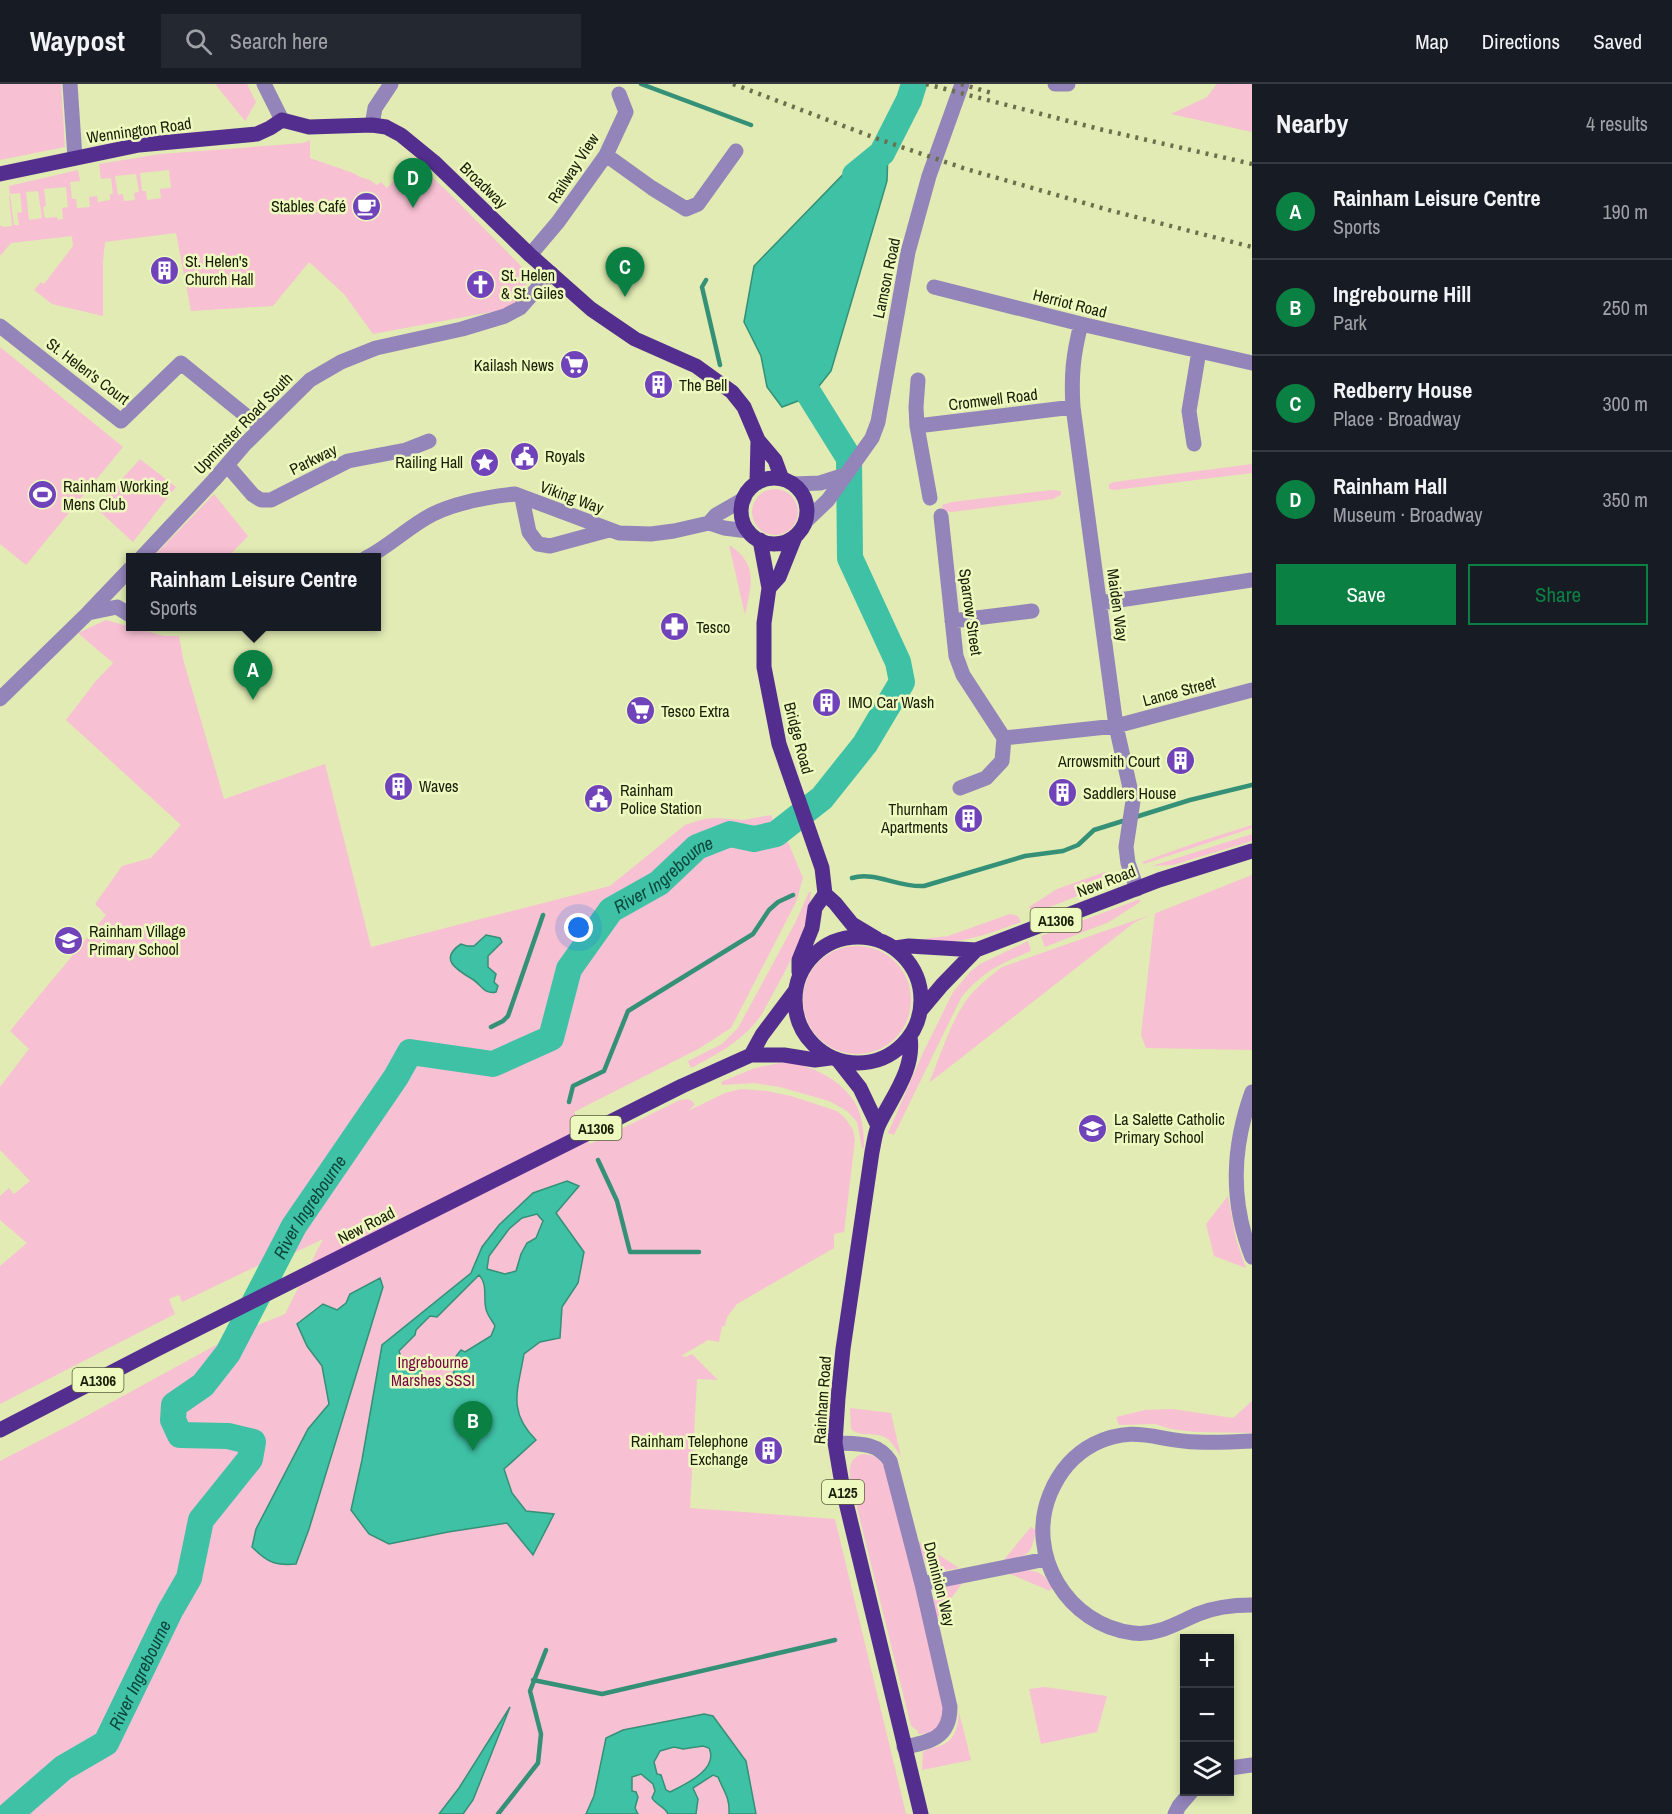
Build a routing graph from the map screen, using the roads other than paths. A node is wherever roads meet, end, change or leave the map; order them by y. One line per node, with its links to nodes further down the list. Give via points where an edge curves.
1 (70, 84): 12 (street)
2 (264, 84): 8 (street)
3 (391, 84): 9 (street, via 375,108)
4 (963, 84): 29 (street, Lamson Road, via 932,166 908,252 881,410 872,438)
5 (1055, 84): 6 (street)
6 (1068, 84)
7 (619, 94): 11 (street, Railway View, via 626,112)
8 (282, 120): 9 (main road, Broadway, via 303,127); 12 (main road, Wennington Road, via 256,134 138,145)
9 (372, 125): 14 (main road, Broadway, via 401,135 434,162)
10 (736, 151): 11 (street, via 698,204 686,208)
11 (606, 155): 14 (street, Railway View)
12 (75, 158): 13 (main road, Wennington Road)
13 (0, 174)
14 (530, 255): 15 (main road, Broadway)
15 (551, 273): 24 (street, Upminster Road South, via 520,308 505,316 376,348 341,362 310,380); 25 (main road, Broadway, via 591,309 635,339 696,366 732,392 744,407)
16 (934, 287): 17 (street, Herriot Road)
17 (1081, 324): 19 (street, Herriot Road); 22 (street, Maiden Way, via 1071,376)
18 (0, 326): 24 (street, St. Helen's Court, via 121,421 181,363)
19 (1199, 351): 20 (street); 27 (street, via 1189,411)
20 (1252, 363)
21 (918, 380): 23 (street)
22 (1073, 407): 23 (street, Cromwell Road); 47 (street, Maiden Way)
23 (917, 426): 33 (street)
24 (261, 428): 28 (street, Upminster Road South)
25 (758, 440): 30 (main road); 31 (main road)
26 (429, 441): 28 (street, Parkway, via 406,450 348,461 271,500 253,495)
27 (1194, 444)
28 (227, 465): 41 (street, Upminster Road South)
29 (845, 475): 30 (street, via 820,483); 36 (street, Lamson Road, via 828,500)
30 (788, 482): 31 (main road, via 769,478); 36 (main road, via 806,501)
31 (757, 483): 34 (main road)
32 (522, 498): 38 (street, Viking Way); 38 (street, via 529,532 544,546); 42 (street, Viking Way, via 514,494 455,505 432,514)
33 (930, 498)
34 (744, 499): 37 (street); 39 (main road, Bridge Road, via 742,516)
35 (941, 516): 51 (street, Sparrow Street)
36 (806, 521): 40 (main road, Bridge Road)
37 (709, 523): 38 (street, Viking Way, via 651,534); 39 (street)
38 (609, 530)
39 (754, 536): 40 (main road, via 768,544); 46 (main road, Bridge Road)
40 (795, 537): 46 (main road, Bridge Road, via 779,577)
41 (146, 553)
42 (374, 553)
43 (126, 573): 45 (street)
44 (1252, 580): 47 (street)
45 (114, 586): 48 (street); 50 (street)
46 (769, 588): 59 (main road, Bridge Road, via 764,667 779,744 822,868)
47 (1100, 603): 54 (street, Maiden Way)
48 (124, 611): 50 (street)
49 (1032, 611): 51 (street)
50 (88, 613): 53 (street)
51 (952, 621): 55 (street, Sparrow Street, via 956,656 963,675)
52 (1252, 690): 54 (street, Lance Street)
53 (0, 699)
54 (1116, 726): 55 (street); 58 (street, Maiden Way, via 1132,790 1126,847)
55 (1004, 738): 56 (street, via 1002,761 986,778)
56 (960, 788)
57 (1252, 851): 58 (main road, New Road / A1306)
58 (1137, 889): 62 (main road, New Road / A1306)
59 (825, 894): 60 (main road, via 852,924); 63 (main road, via 816,908 799,960)
60 (878, 939): 61 (main road); 63 (main road, via 840,939 822,948 808,961)
61 (895, 948): 62 (main road, New Road / A1306, via 909,945); 64 (main road, via 917,975)
62 (976, 950): 64 (main road, New Road / A1306)
63 (797, 984): 66 (main road); 67 (main road, via 796,1016 803,1033 815,1047)
64 (921, 1010): 65 (main road)
65 (910, 1037): 67 (main road, via 896,1052 878,1061 858,1064); 69 (main road, Rainham Road / A125, via 909,1064)
66 (751, 1055): 67 (main road, New Road / A1306); 71 (main road, New Road / A1306, via 646,1103)
67 (834, 1059): 69 (main road, via 860,1088)
68 (1252, 1092): 70 (street, via 1236,1162 1236,1193)
69 (878, 1126): 73 (main road, Rainham Road / A125, via 843,1349)
70 (1252, 1257)
71 (0, 1430)
72 (1252, 1441): 74 (street, via 1196,1442 1133,1434 1094,1444 1075,1457 1054,1483 1043,1519)
73 (835, 1443): 75 (street, Dominion Way, via 869,1445 890,1461); 77 (main road, Rainham Road / A125)
74 (1046, 1559): 75 (street); 76 (street, via 1063,1594 1081,1611 1120,1630 1150,1632 1217,1608)
75 (922, 1584): 77 (street, Dominion Way, via 950,1716 939,1736)
76 (1252, 1605)
77 (904, 1747): 81 (main road, Rainham Road / A125)
78 (1252, 1765): 79 (street)
79 (1234, 1767)
80 (1187, 1796): 82 (street)
81 (921, 1814)
82 (1175, 1814)

